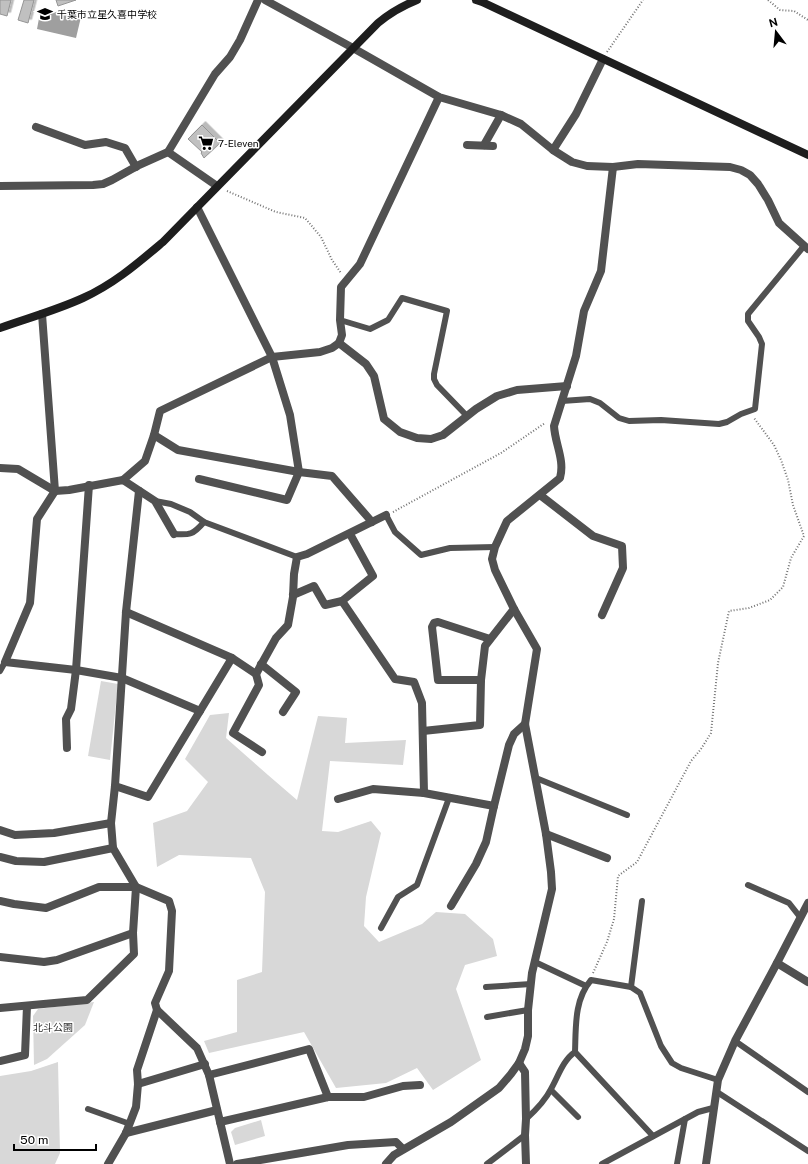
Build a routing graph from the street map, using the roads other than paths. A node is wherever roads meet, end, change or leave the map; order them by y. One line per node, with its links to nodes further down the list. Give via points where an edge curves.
1 (258, 0): 14 (street, via 240,40 215,74)
2 (265, 0): 5 (street)
3 (417, 0): 5 (street, via 389,14)
4 (476, 0): 6 (street)
5 (353, 48): 7 (street); 19 (street)
6 (603, 59): 13 (street, via 576,114); 15 (street)
7 (439, 97): 8 (street); 23 (street, via 360,264 341,287)
8 (501, 116): 11 (street); 13 (street, via 522,124)
9 (36, 127): 16 (street, via 85,145 106,142 125,148)
10 (466, 145): 11 (street)
11 (484, 146): 12 (street)
12 (493, 146)
13 (553, 150): 17 (street, via 572,162 587,166)
14 (168, 152): 16 (street); 19 (street)
15 (808, 155)
16 (136, 167): 18 (street, via 103,184)
17 (613, 167): 21 (street, via 638,164 741,170 758,184 779,223); 27 (street, via 601,271 584,311 576,356)
18 (0, 186)
19 (217, 186): 20 (street)
20 (197, 207): 22 (street, via 163,242 127,272 83,298); 26 (street)
21 (806, 248): 28 (lane, via 748,314 748,321 762,344 755,409 719,424 661,420 629,421 619,418 600,403 590,399)
22 (42, 314): 24 (street); 36 (street)
23 (340, 320): 25 (street, via 342,335); 29 (lane, via 370,329 388,320 402,298 447,311 434,379)
24 (0, 328)
25 (339, 343): 26 (street, via 320,352); 29 (street, via 366,364 374,376 384,419 400,432 417,438 431,439 443,435)
26 (272, 357): 30 (street, via 160,411); 32 (street, via 290,415)
27 (567, 386): 28 (street); 29 (street, via 517,390 497,396)
28 (562, 401): 38 (street, via 554,426 562,471 560,478)
29 (467, 416)
30 (154, 435): 32 (street, via 178,450); 34 (street, via 145,461)
31 (0, 468): 36 (street, via 18,469)
32 (299, 472): 33 (street, via 287,500); 42 (street, via 332,476)
33 (199, 479)
34 (123, 480): 35 (street); 37 (street)
35 (89, 485): 36 (street); 56 (street)
36 (55, 491): 54 (street, via 37,519 30,603)
37 (140, 491): 39 (street); 50 (street)
38 (540, 495): 45 (street, via 507,521); 51 (street, via 593,536 622,546 623,568)
39 (156, 501): 41 (lane, via 190,512); 43 (street)
40 (386, 515): 42 (street); 45 (lane, via 395,532 421,555 450,548)
41 (204, 522): 43 (lane, via 196,532); 46 (lane)
42 (372, 522): 44 (street)
43 (174, 534)
44 (350, 534): 46 (street); 48 (street, via 373,576)
45 (495, 547): 49 (street, via 492,559 495,570)
46 (298, 557): 47 (street)
47 (293, 595): 48 (street, via 314,586 325,605); 55 (street, via 288,625 276,638)
48 (342, 601): 64 (street, via 395,679 414,682 422,703)
49 (514, 609): 52 (street); 63 (street, via 537,649)
50 (126, 612): 53 (street); 59 (street)
51 (602, 615)
52 (490, 639): 60 (street, via 485,646); 60 (street, via 438,622 432,627 438,680)
53 (232, 658): 58 (street); 61 (street)
54 (5, 662): 56 (street); 57 (lane)
55 (261, 664): 58 (street); 62 (street, via 296,692)
56 (76, 670): 59 (street); 65 (street, via 71,709 66,719)
57 (0, 671)
58 (256, 674): 66 (street, via 259,684 233,733)
59 (122, 678): 61 (street); 68 (street)
60 (481, 680): 64 (street, via 480,725)
61 (200, 711): 68 (street, via 148,797)
62 (283, 712)
63 (525, 724): 67 (street); 72 (street, via 514,734 509,745)
64 (423, 731): 69 (street)
65 (67, 748)
66 (262, 752)
67 (536, 778): 73 (lane); 76 (street)
68 (115, 786): 74 (street)
69 (424, 793): 70 (street); 71 (street, via 373,790)
70 (449, 798): 72 (street); 87 (lane, via 417,885 398,897)
71 (338, 799)
72 (494, 806): 85 (street, via 486,842)
73 (627, 814)
74 (111, 822): 75 (street, via 54,833 15,835); 77 (street)
75 (0, 830)
76 (546, 834): 79 (street); 90 (street, via 552,889)
77 (113, 848): 78 (street, via 44,862 16,861); 81 (street)
78 (0, 857)
79 (607, 858)
80 (748, 885): 86 (lane, via 789,902)
81 (136, 888): 82 (street, via 99,887 46,908); 88 (street); 99 (street, via 169,901 172,911 169,972 155,1003)
82 (0, 901)
83 (642, 901): 96 (lane)
84 (808, 903): 86 (street)
85 (451, 906)
86 (800, 918): 91 (street)
87 (381, 928)
88 (133, 933): 89 (street, via 57,960 44,962); 97 (street, via 134,954 87,1000)
89 (0, 957)
90 (535, 962): 93 (street); 94 (lane)
91 (777, 963): 92 (street); 102 (street)
92 (808, 982)
93 (531, 984): 95 (lane); 100 (street)
94 (586, 986): 96 (lane, via 591,980); 103 (lane, via 577,1010)
95 (486, 987)
96 (631, 987): 108 (lane, via 640,993 661,1046 672,1063)
97 (27, 1006): 98 (street); 104 (street, via 25,1055)
98 (0, 1008)
99 (157, 1010): 106 (street, via 197,1048); 109 (street, via 136,1070)
100 (528, 1010): 101 (lane); 105 (street, via 528,1036)
101 (487, 1017)
102 (735, 1041): 108 (street); 113 (lane)
103 (575, 1052): 111 (lane, via 569,1056); 125 (lane)
104 (0, 1061)
105 (519, 1063): 119 (street, via 525,1072); 126 (street, via 499,1088 450,1122)
106 (205, 1064): 107 (street); 109 (street)
107 (209, 1075): 114 (street, via 309,1049); 117 (street)
108 (718, 1080): 112 (street)
109 (138, 1084): 122 (street, via 136,1107)
110 (420, 1085): 114 (street, via 403,1086 364,1097)
111 (551, 1090): 118 (lane); 119 (lane, via 540,1106)
112 (717, 1092): 115 (street); 127 (lane)
113 (808, 1092)
114 (328, 1097): 121 (street)
115 (714, 1108): 120 (lane); 136 (street)
116 (88, 1109): 122 (lane)
117 (217, 1110): 121 (street); 123 (street)
118 (578, 1116)
119 (526, 1119): 124 (street)
120 (685, 1119): 125 (lane); 135 (lane)
121 (220, 1122): 129 (street)
122 (130, 1124): 123 (street)
123 (126, 1133): 128 (street)
124 (525, 1135): 132 (lane); 133 (street)
125 (653, 1136): 134 (lane)
126 (403, 1149): 130 (street, via 396,1142 348,1145); 131 (street, via 394,1154)
127 (808, 1151)
128 (108, 1164)
129 (230, 1164)
130 (236, 1164)
131 (386, 1164)
132 (487, 1164)
133 (526, 1164)
134 (602, 1164)
135 (677, 1164)
136 (706, 1164)

